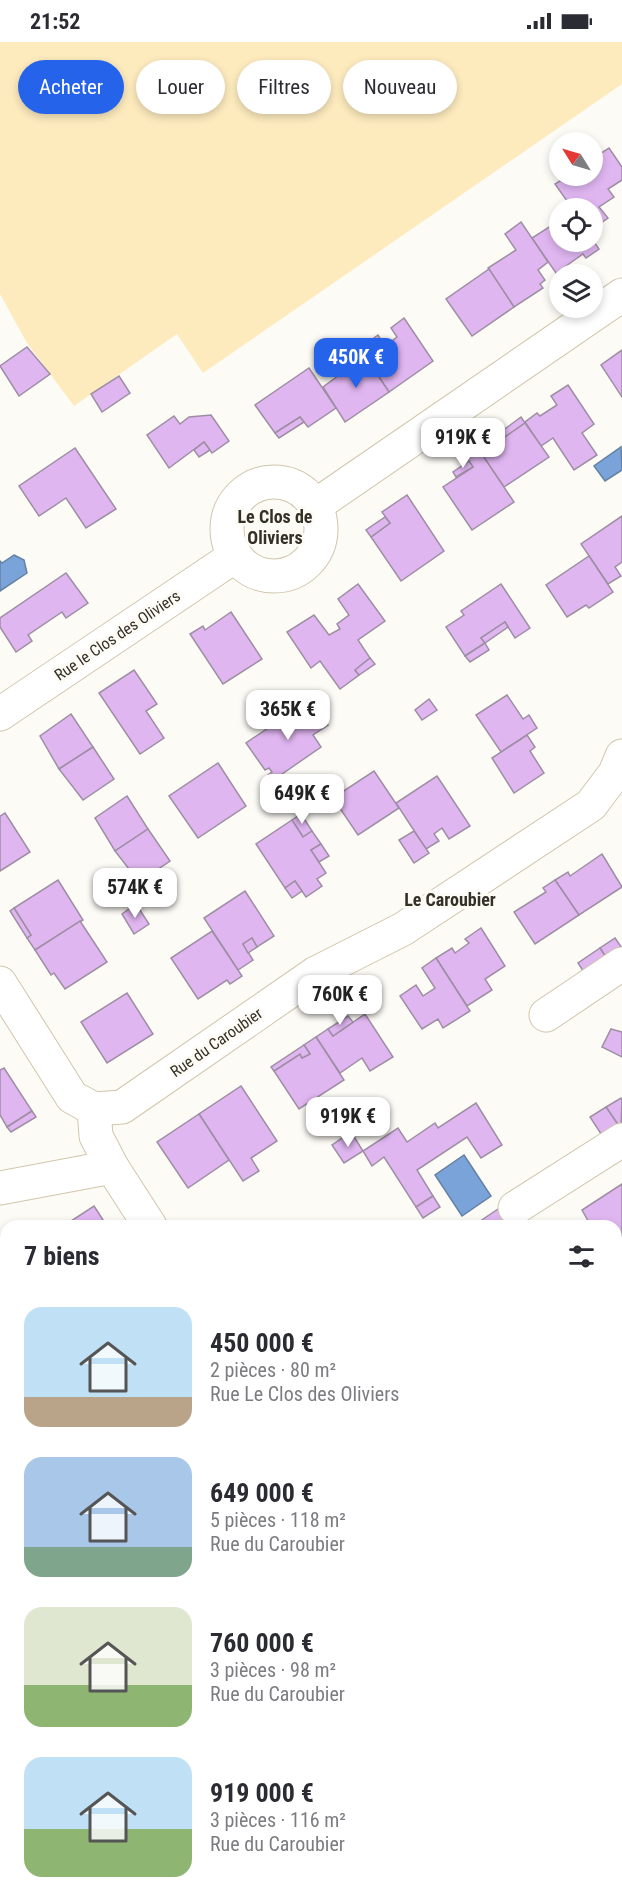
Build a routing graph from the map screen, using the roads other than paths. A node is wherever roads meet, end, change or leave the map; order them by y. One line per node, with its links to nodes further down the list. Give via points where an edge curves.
1 (622, 295): 2 (street)
2 (315, 506): 3 (street, via 321,521 321,537 306,565 277,577 260,575); 3 (street, via 293,486 278,482 249,489 237,499 226,528)
3 (235, 556): 4 (street, Rue le Clos des Oliviers)
4 (0, 714)
5 (622, 756): 9 (street, Rue du Caroubier, via 615,773 591,806 402,929 316,973 122,1107)
6 (622, 964): 8 (street)
7 (0, 983): 9 (street, via 72,1097)
8 (546, 1016)
9 (94, 1108): 11 (street, via 96,1136)
10 (622, 1140): 13 (street)
11 (112, 1167): 12 (street); 14 (street)
12 (0, 1188)
13 (515, 1208)
14 (146, 1220)

